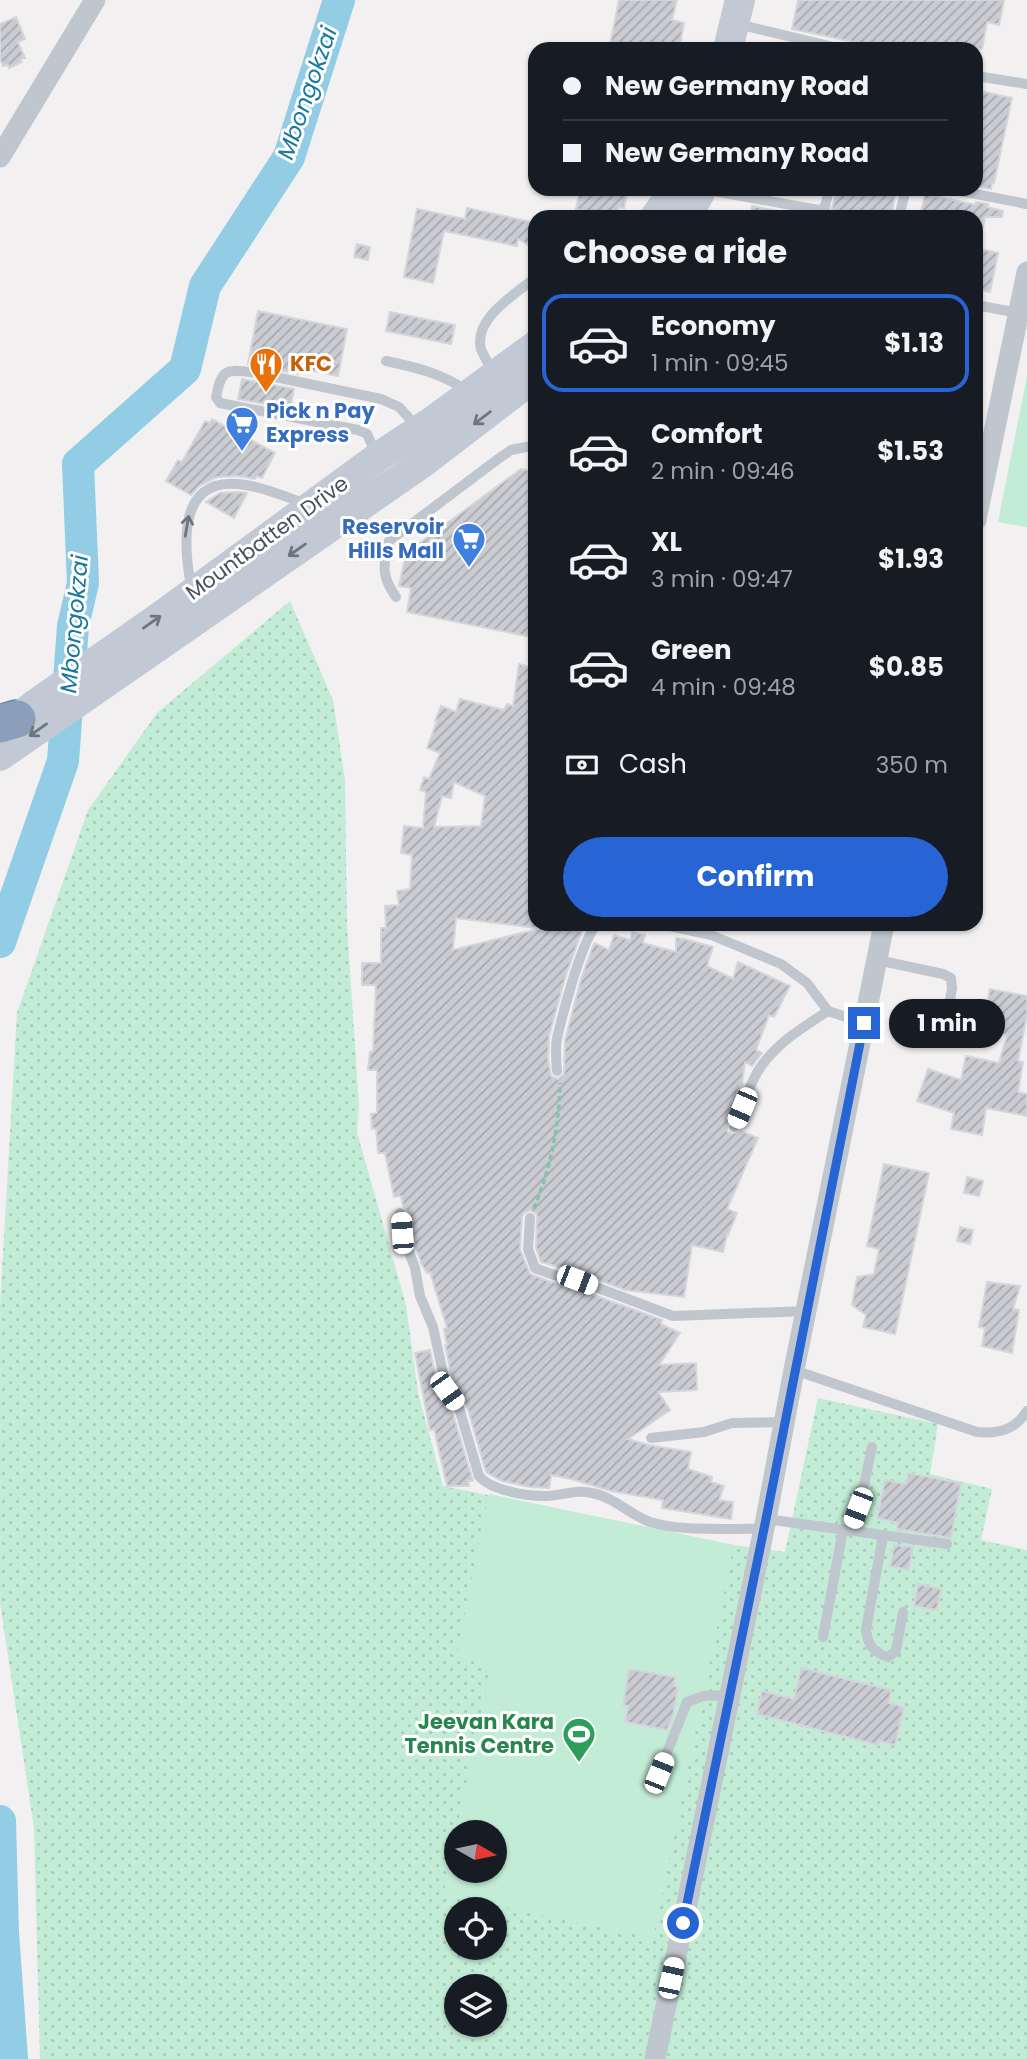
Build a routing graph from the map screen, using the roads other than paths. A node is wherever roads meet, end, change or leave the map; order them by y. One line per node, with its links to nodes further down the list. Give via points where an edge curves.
1 (95, 0): 6 (street)
2 (744, 25): 3 (lane)
3 (813, 42)
4 (983, 77): 5 (lane)
5 (1027, 84)
6 (0, 157)
7 (983, 195): 10 (lane)
8 (741, 196): 12 (lane)
9 (827, 196): 11 (lane, via 825,207)
10 (1027, 204)
11 (819, 210)
12 (819, 210)
13 (1027, 272): 16 (street)
14 (526, 285): 19 (lane, via 483,328 481,348)
15 (983, 306): 16 (lane)
16 (1019, 313): 23 (street)
17 (528, 358): 19 (main road, Mountbatten Drive)
18 (386, 361): 19 (lane, via 448,378)
19 (510, 386): 20 (main road, Mountbatten Drive); 27 (main road, Mountbatten Drive, one-way to 27, via 421,464 71,706)
20 (420, 430): 22 (main road, Mountbatten Drive); 22 (lane, via 399,407 381,399 256,373 234,370 220,376 216,397 220,403 358,430 367,434)
21 (528, 447): 26 (lane, via 498,458 389,541 384,561 386,582)
22 (378, 457): 24 (main road, Mountbatten Drive)
23 (983, 486)
24 (312, 506): 25 (main road, Mountbatten Drive); 25 (lane, one-way to 24, via 185,531 190,509 200,495 219,485 236,484)
25 (192, 594): 27 (main road, Mountbatten Drive, one-way to 25, via 96,661)
26 (396, 597)
27 (9, 732)
28 (591, 931): 35 (lane, via 557,1041)
29 (693, 931): 32 (lane, via 781,964 807,983)
30 (883, 931): 31 (street)
31 (877, 960): 33 (street); 34 (lane, via 951,978)
32 (828, 1011): 33 (lane); 36 (lane, via 773,1052 758,1072)
33 (864, 1023): 39 (street)
34 (946, 1025)
35 (556, 1071)
36 (734, 1127)
37 (400, 1213): 45 (lane, via 447,1391 459,1408 483,1481 494,1488 543,1496 580,1491 601,1494 643,1519 661,1524)
38 (530, 1218): 39 (lane, via 528,1249 536,1268 673,1316)
39 (807, 1311): 40 (street)
40 (794, 1370): 41 (lane, via 977,1432 1005,1430 1020,1423); 42 (street)
41 (1027, 1410)
42 (785, 1422): 43 (lane, via 732,1423 704,1432); 45 (street)
43 (651, 1438)
44 (872, 1447): 46 (lane, via 862,1495)
45 (765, 1524): 46 (lane); 51 (street)
46 (846, 1530): 47 (lane); 50 (lane)
47 (883, 1535): 48 (lane); 49 (lane, via 866,1630 869,1644 878,1654 888,1657 896,1651)
48 (947, 1544)
49 (903, 1612)
50 (823, 1637)
51 (730, 1695): 52 (lane, via 687,1702); 53 (street)
52 (659, 1773)
53 (655, 2059)

